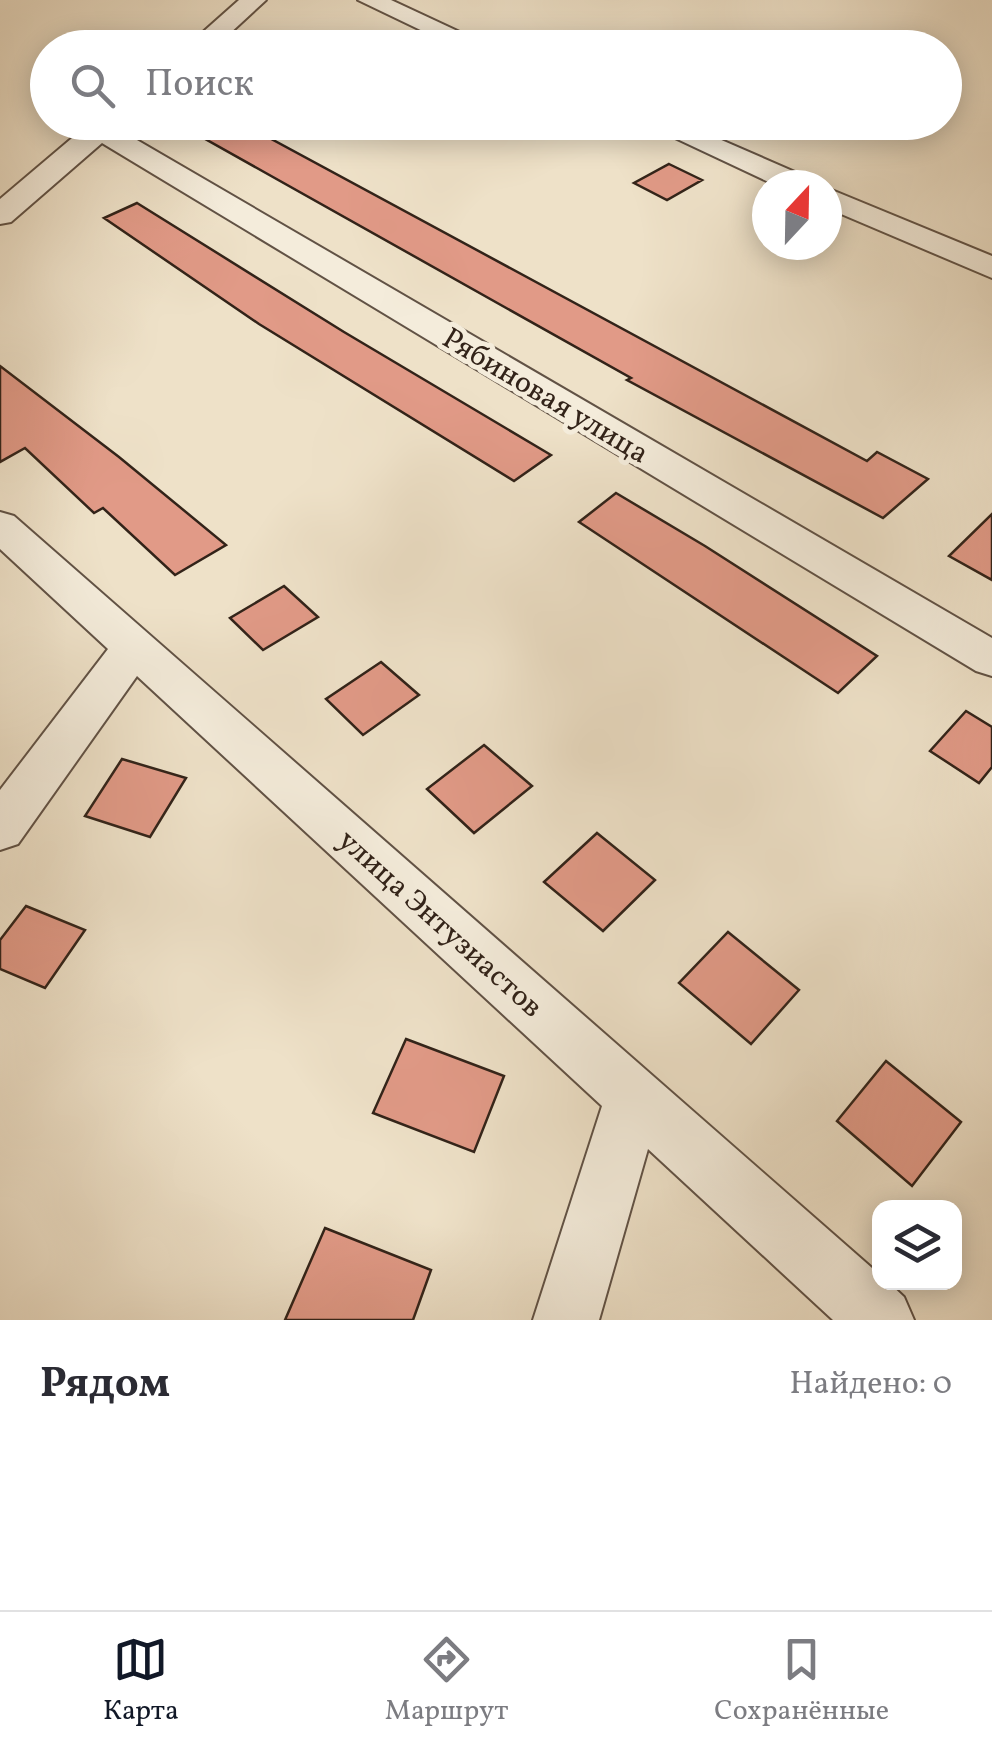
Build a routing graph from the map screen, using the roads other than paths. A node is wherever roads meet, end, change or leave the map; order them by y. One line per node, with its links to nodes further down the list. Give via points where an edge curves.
1 (254, 0): 3 (street)
2 (370, 0): 4 (street)
3 (219, 30)
4 (439, 30)
5 (88, 140): 10 (street)
6 (127, 140): 14 (street, Рябиновая улица)
7 (696, 140): 8 (street)
8 (765, 170)
9 (842, 203): 11 (street)
10 (0, 215)
11 (992, 268)
12 (0, 526): 13 (street, улица Энтузиастов)
13 (134, 647): 15 (street); 16 (street, улица Энтузиастов)
14 (992, 659)
15 (0, 829)
16 (634, 1097): 17 (street); 18 (street, улица Энтузиастов)
17 (566, 1320)
18 (881, 1320)

